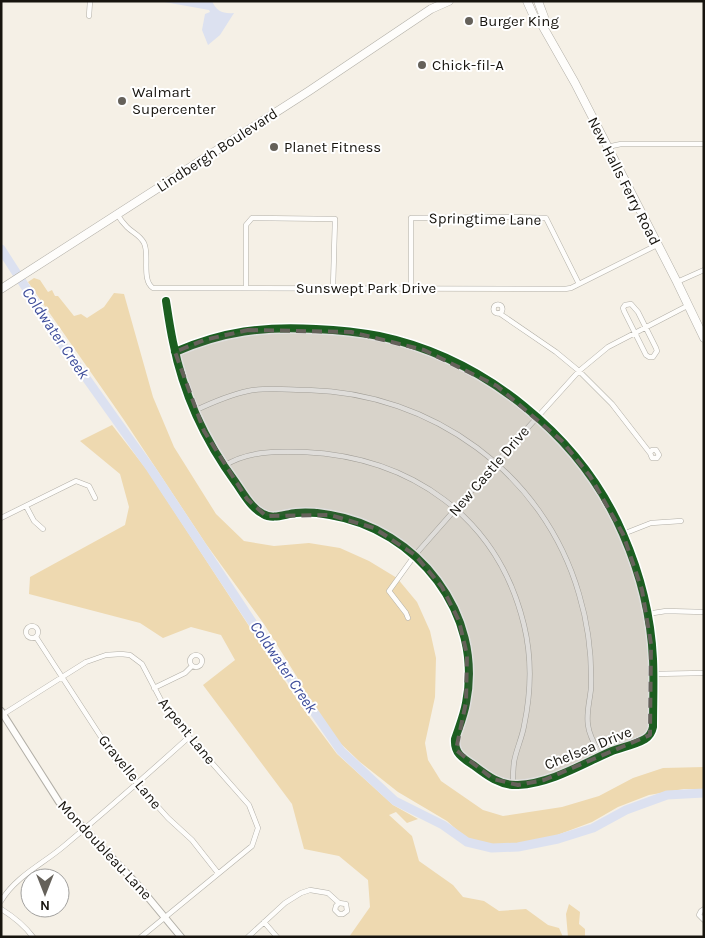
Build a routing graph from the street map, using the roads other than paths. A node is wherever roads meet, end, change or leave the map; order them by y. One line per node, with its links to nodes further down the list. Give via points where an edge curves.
1 (90, 1): 7 (street)
2 (438, 1): 6 (main road, Lindbergh Boulevard)
3 (450, 1): 6 (main road, Lindbergh Boulevard)
4 (526, 1): 8 (main road, New Halls Ferry Road, via 536,21)
5 (538, 1): 8 (main road, New Halls Ferry Road, via 544,17)
6 (431, 9): 11 (main road, Lindbergh Boulevard, via 309,92)
7 (89, 16)
8 (542, 25): 10 (main road, New Halls Ferry Road)
9 (704, 144): 10 (street, via 621,144)
10 (607, 147): 12 (main road, New Halls Ferry Road)
11 (117, 214): 16 (main road, Lindbergh Boulevard); 17 (street, Sunswept Park Drive, via 124,225 144,242 148,281 153,288)
12 (657, 245): 14 (main road, New Halls Ferry Road); 15 (street, Sunswept Park Drive)
13 (704, 270): 14 (street)
14 (677, 282): 21 (main road, New Halls Ferry Road)
15 (579, 284): 19 (street, Sunswept Park Drive, via 558,290); 19 (street, Springtime Lane, via 546,218 411,218)
16 (3, 288)
17 (246, 288): 18 (street, Sunswept Park Drive); 18 (street, via 246,225 252,218 335,219)
18 (333, 288): 19 (street, Sunswept Park Drive)
19 (411, 288)
20 (166, 301): 26 (street)
21 (687, 306): 23 (street, New Castle Drive); 25 (main road, New Halls Ferry Road)
22 (499, 313): 27 (street)
23 (646, 328): 24 (street, New Castle Drive); 24 (street, via 657,351 653,356 646,355); 24 (street, via 634,306 625,305 623,308)
24 (634, 333): 27 (street, New Castle Drive, via 603,350)
25 (704, 337)
26 (176, 352): 28 (street); 29 (street, via 204,340 260,329 301,328 373,335 409,344 456,362 498,386)
27 (579, 371): 29 (street, New Castle Drive); 30 (street, via 612,404)
28 (194, 411): 31 (street, via 248,391 326,391 355,395 390,403 426,417 468,441); 32 (street)
29 (537, 417): 31 (street, New Castle Drive); 39 (street, via 590,476)
30 (650, 453)
31 (496, 463): 35 (street, New Castle Drive); 52 (street, via 543,516 575,582 590,655 588,725)
32 (224, 466): 35 (street, via 240,458 267,452 340,454 395,471 429,489); 40 (street, via 261,514 272,517 319,513 353,520 374,528)
33 (96, 498): 34 (street, via 89,486 76,481)
34 (26, 506): 36 (street); 38 (street, via 34,522)
35 (456, 509): 40 (street, New Castle Drive); 54 (street, via 498,559 524,625 530,684 525,723 514,761)
36 (1, 518)
37 (681, 521): 39 (street, via 652,523)
38 (43, 529)
39 (623, 534): 42 (street, via 638,574)
40 (415, 555): 43 (street, New Castle Drive, via 389,591); 54 (street, Chelsea Drive, via 447,595 465,643 468,691 455,739 456,750 462,758 493,779)
41 (704, 612): 42 (street)
42 (647, 614): 47 (street)
43 (408, 618)
44 (36, 637): 48 (street, Gravelle Lane)
45 (192, 666): 49 (street, via 185,673)
46 (704, 673): 47 (street)
47 (653, 674): 52 (street, Chelsea Drive, via 653,727 650,735)
48 (62, 678): 49 (street, Arpent Lane, via 86,662 121,654 142,664); 50 (street, Arpent Lane); 53 (street, Gravelle Lane)
49 (154, 688): 51 (street, Arpent Lane)
50 (2, 714): 55 (street, Mondoubleau Lane, via 59,802)
51 (189, 736): 53 (street); 56 (street, Arpent Lane, via 249,806 258,828 252,846)
52 (601, 756): 54 (street, Chelsea Drive, via 572,771)
53 (136, 784): 55 (street); 56 (street, Gravelle Lane, via 192,840)
54 (513, 785)
55 (84, 829): 57 (street, via 19,879); 61 (street, Mondoubleau Lane)
56 (218, 873): 61 (street)
57 (1, 901)
58 (339, 903): 63 (street, via 328,893 310,890 285,903)
59 (1, 909): 64 (street)
60 (704, 910): 62 (street, via 699,915)
61 (165, 917): 65 (street); 66 (street, Mondoubleau Lane)
62 (704, 920)
63 (264, 922): 67 (street); 68 (street)
64 (33, 937)
65 (141, 937)
66 (180, 937)
67 (248, 937)
68 (277, 937)

